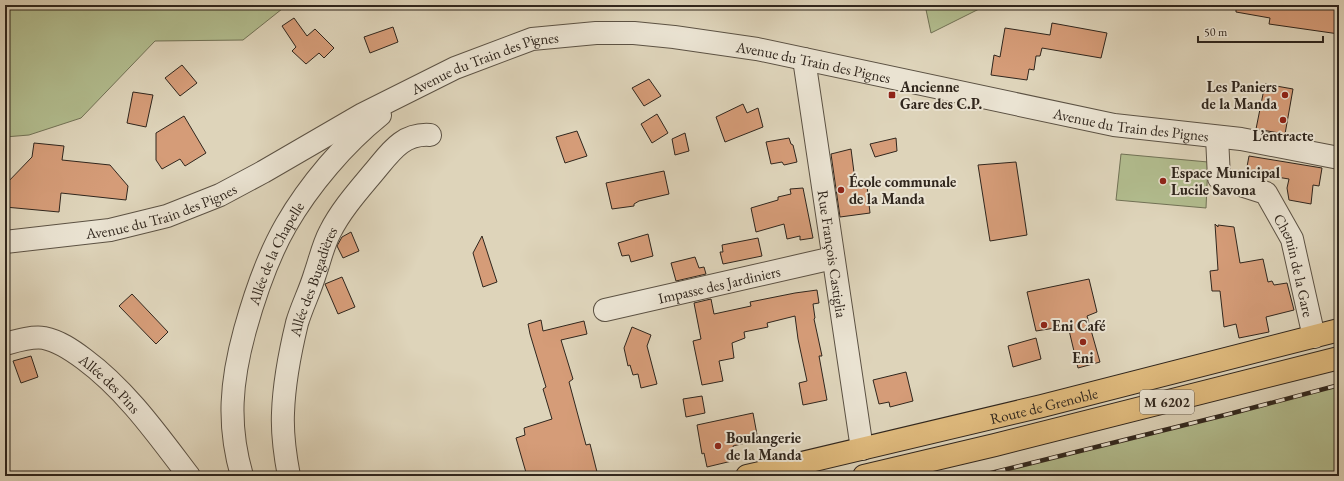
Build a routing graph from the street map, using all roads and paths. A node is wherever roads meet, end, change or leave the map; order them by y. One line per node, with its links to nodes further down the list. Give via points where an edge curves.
1 (804, 59): 2 (street, Avenue du Train des Pignes, via 757,49 674,37 596,33 532,39 455,68); 4 (street, Avenue du Train des Pignes, via 1114,125); 9 (street, Rue François Castiglia)
2 (425, 83): 5 (street, Avenue du Train des Pignes, via 363,114); 7 (street, Allée de la Chapelle, via 366,126)
3 (430, 135): 18 (street, Allée des Bugadières, via 411,137 398,145 346,206 321,253 298,322 288,366 283,412)
4 (1216, 137): 6 (street, Avenue du Train des Pignes, via 1241,139); 12 (street, Chemin de la Gare, via 1219,178 1266,193 1292,239)
5 (306, 147): 7 (street); 8 (street, Avenue du Train des Pignes, via 220,195 167,216 110,230)
6 (1339, 158)
7 (330, 165): 17 (street, Allée de la Chapelle, via 286,225 269,259 249,316 234,375 232,400 234,438)
8 (5, 242)
9 (833, 258): 10 (street, Impasse des Jardiniers); 15 (street, Rue François Castiglia)
10 (605, 310)
11 (1339, 330): 12 (main road, Route de Grenoble / M 6202)
12 (1314, 337): 15 (main road, Route de Grenoble / M 6202)
13 (5, 344): 16 (street, Allée des Pins, via 43,338 68,347 110,379 155,431)
14 (1339, 358): 20 (main road, Route de Grenoble / M 6202)
15 (862, 449): 19 (main road, Route de Grenoble / M 6202)
16 (189, 476)
17 (242, 476)
18 (289, 476)
19 (747, 476)
20 (864, 476)

